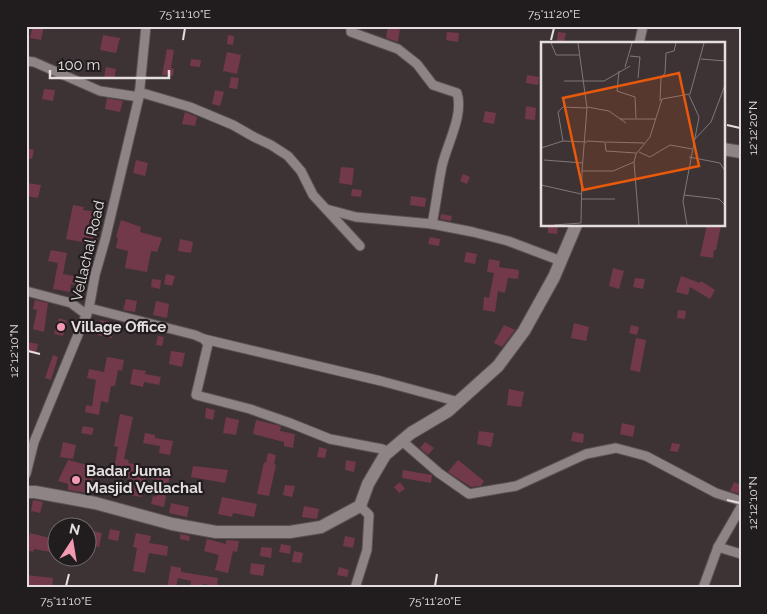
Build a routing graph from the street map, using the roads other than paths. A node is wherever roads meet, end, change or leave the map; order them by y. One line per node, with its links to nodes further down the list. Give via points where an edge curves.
1 (146, 26): 6 (street, Vellachal Road)
2 (351, 26): 10 (street, via 351,32 398,48 417,64 433,85 457,93 458,109)
3 (643, 26): 4 (street)
4 (639, 42)
5 (26, 61): 6 (street, via 100,91)
6 (139, 94): 9 (street, via 198,110 271,145 288,156); 15 (street, Vellachal Road)
7 (724, 149): 8 (main road)
8 (741, 152)
9 (326, 209): 10 (street, via 356,217); 12 (street)
10 (432, 224): 13 (street, via 508,241)
11 (576, 226): 13 (main road)
12 (360, 246)
13 (561, 261): 17 (main road, via 514,345 498,366)
14 (26, 291): 15 (street)
15 (88, 311): 16 (street); 19 (street, Vellachal Road)
16 (204, 339): 17 (street); 20 (street, via 208,344 196,395 250,409 330,439)
17 (459, 402): 18 (main road)
18 (402, 441): 20 (main road); 23 (street, via 469,494 516,486 586,454 616,448 646,456 716,493)
19 (30, 442): 21 (street, Vellachal Road)
20 (389, 452): 24 (main road, via 368,484)
21 (26, 474)
22 (26, 492): 24 (main road, via 87,501 172,524 216,532 290,532 321,527)
23 (741, 501)
24 (360, 506): 28 (street, via 369,515 367,550)
25 (741, 507): 26 (street)
26 (718, 547): 27 (street); 29 (street)
27 (741, 554)
28 (355, 588)
29 (703, 588)

